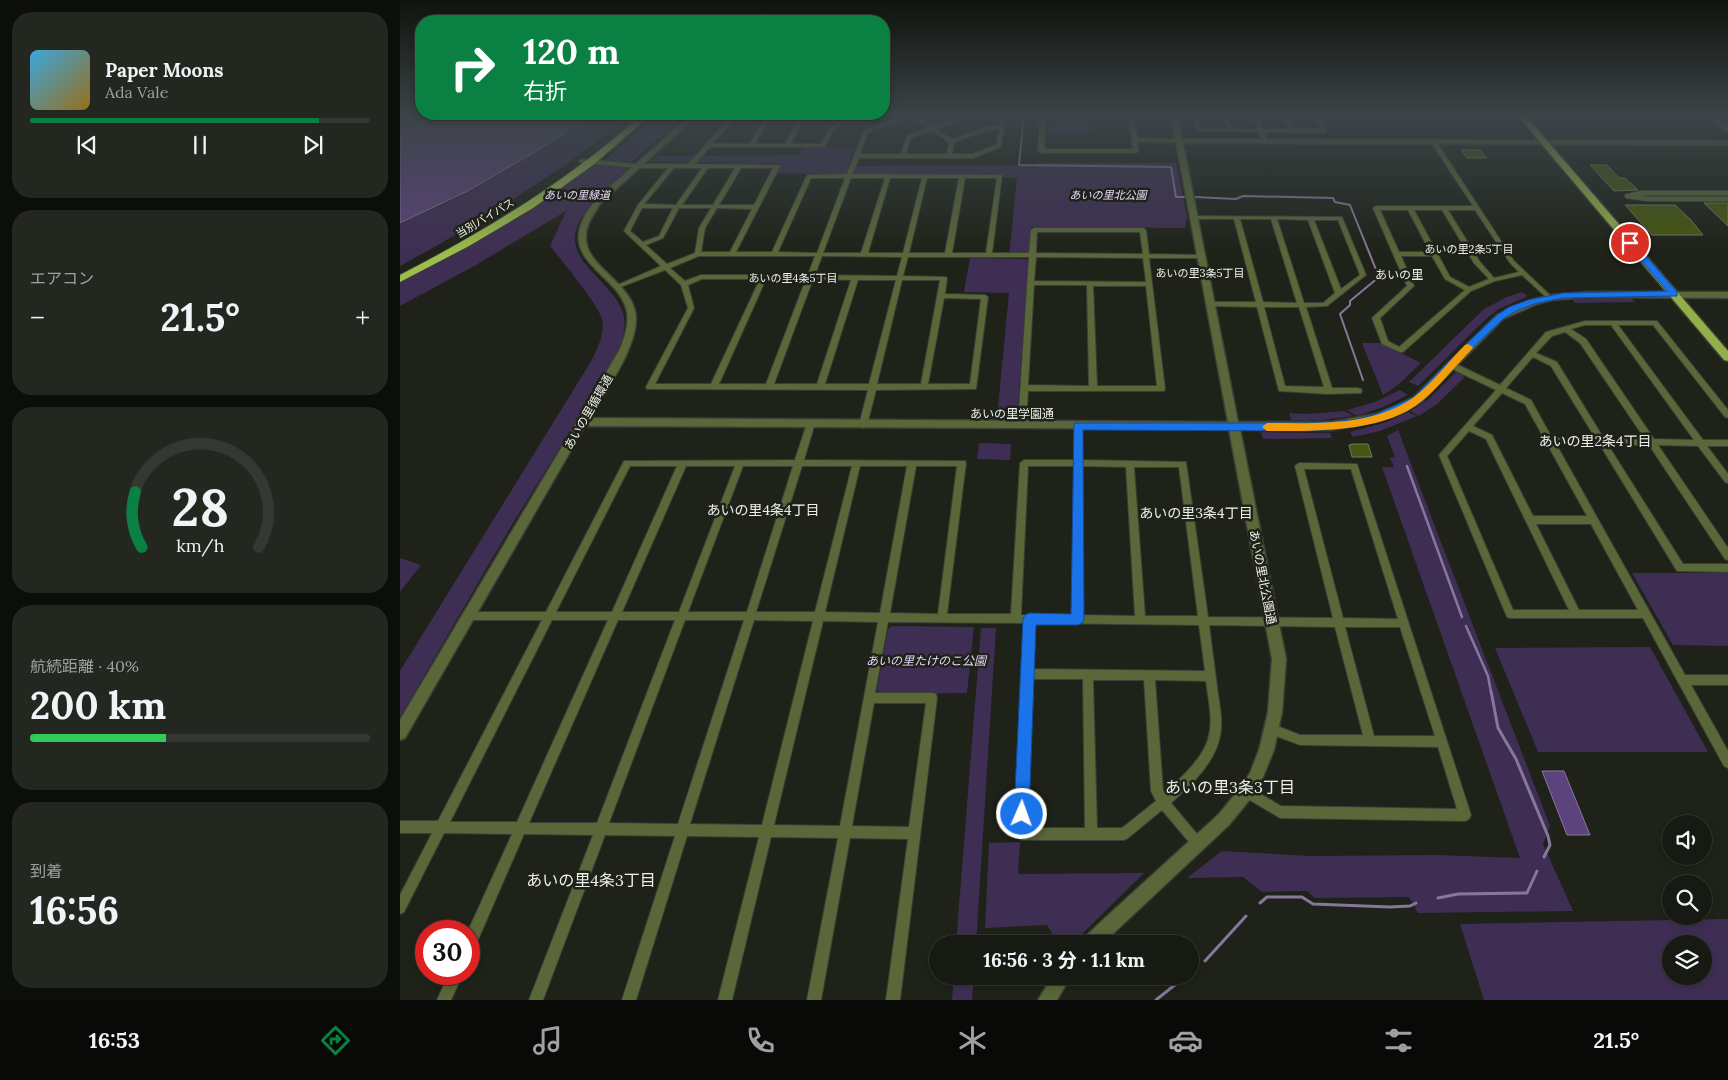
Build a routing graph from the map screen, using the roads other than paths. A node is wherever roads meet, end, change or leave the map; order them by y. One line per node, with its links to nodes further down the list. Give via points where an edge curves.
1 (586, 162): 47 (highway, 当別バイパス, via 498,217)
2 (586, 162): 53 (highway, 当別バイパス, via 510,217)
3 (594, 162): 10 (street)
4 (643, 162): 10 (street, あいの里循環通)
5 (694, 162): 12 (street)
6 (855, 162): 15 (street)
7 (1183, 162): 28 (street, あいの里北公園通)
8 (1447, 162): 27 (street)
9 (1565, 162): 62 (main road)
10 (638, 166): 11 (street); 59 (street, あいの里循環通, via 598,203 587,216 581,232 585,254)
11 (673, 166): 12 (street); 21 (street)
12 (690, 166): 13 (street)
13 (706, 166): 14 (street); 23 (street)
14 (739, 166): 22 (street); 24 (street, via 777,166)
15 (849, 176): 16 (street); 35 (street, via 809,176); 36 (street)
16 (888, 176): 17 (street); 37 (street)
17 (925, 176): 18 (street); 38 (street)
18 (962, 176): 41 (street); 42 (street, via 1000,176)
19 (1728, 194): 20 (street, via 1643,193 1627,196)
20 (1728, 199)
21 (640, 206): 23 (street); 32 (street, via 627,231)
22 (715, 206): 23 (street); 24 (street); 33 (street, via 702,228)
23 (677, 207): 32 (street, via 661,237)
24 (756, 207): 34 (street)
25 (1410, 208): 26 (street); 39 (street, via 1376,208); 40 (street)
26 (1444, 208): 27 (street); 54 (street, via 1477,263)
27 (1477, 208): 48 (street, via 1512,262)
28 (1194, 217): 29 (street); 45 (street, あいの里北公園通)
29 (1237, 218): 30 (street); 67 (street)
30 (1274, 218): 31 (street); 68 (street)
31 (1310, 218): 61 (street); 61 (street, via 1340,218 1363,275)
32 (642, 245): 46 (street)
33 (698, 254): 34 (street); 46 (street)
34 (732, 254): 35 (street)
35 (774, 254): 36 (street)
36 (819, 254): 37 (street); 50 (street)
37 (864, 254): 38 (street)
38 (905, 254): 41 (street); 52 (street)
39 (1396, 254): 40 (street); 60 (street, via 1411,286 1376,318 1385,342 1400,350)
40 (1434, 254): 60 (street, via 1447,278)
41 (948, 255): 42 (street)
42 (989, 255): 43 (street)
43 (1033, 255): 44 (street); 44 (street, via 1034,230 1143,230); 55 (street)
44 (1146, 256): 45 (street); 58 (street)
45 (1201, 256): 66 (street, あいの里北公園通)
46 (666, 267): 57 (street); 59 (street)
47 (400, 272)
48 (1523, 273): 54 (street); 65 (street)
49 (764, 277): 50 (street); 57 (street, via 701,277); 75 (street)
50 (811, 278): 51 (street); 76 (street)
51 (855, 278): 52 (street); 77 (street)
52 (900, 278): 64 (street, via 944,278); 78 (street)
53 (400, 279)
54 (1493, 280): 60 (street)
55 (1031, 283): 56 (street); 80 (street)
56 (1090, 283): 58 (street); 81 (street)
57 (684, 284): 75 (street, via 691,308 650,387)
58 (1149, 284): 81 (street, via 1161,389)
59 (616, 287): 86 (street, あいの里循環通, via 629,304 629,336)
60 (1469, 290)
61 (1339, 294): 68 (street, via 1325,305)
62 (1679, 294): 63 (street, あいの里学園通); 65 (street, あいの里学園通); 71 (main road); 73 (main road)
63 (1728, 295)
64 (941, 296): 79 (street); 79 (street, via 985,297 973,387)
65 (1549, 297): 74 (street, あいの里学園通, via 1512,309 1500,317)
66 (1211, 304): 67 (street); 91 (street, あいの里北公園通)
67 (1260, 304): 68 (street); 83 (street, via 1282,390)
68 (1301, 305): 83 (street)
69 (1613, 323): 70 (street, via 1585,322); 85 (street, via 1655,323); 96 (street)
70 (1566, 329): 72 (street, via 1549,334); 95 (street, via 1583,341)
71 (1728, 346)
72 (1531, 354): 82 (street); 94 (street, via 1554,364)
73 (1728, 358)
74 (1451, 365): 82 (street); 91 (street, あいの里学園通, via 1418,399 1379,417 1332,426)
75 (714, 387): 76 (street)
76 (769, 387): 77 (street)
77 (820, 387): 78 (street)
78 (872, 387): 79 (street); 88 (street)
79 (924, 387)
80 (1024, 388): 81 (street); 89 (street)
81 (1093, 389)
82 (1501, 389): 92 (street); 93 (street, via 1528,402)
83 (1329, 391): 84 (street)
84 (1358, 391)
85 (1728, 415)
86 (583, 422): 87 (street, あいの里学園通); 112 (street, あいの里循環通)
87 (811, 423): 88 (street, あいの里学園通); 100 (street)
88 (862, 425): 89 (street, あいの里学園通)
89 (1022, 426): 90 (street, あいの里学園通)
90 (1078, 426): 91 (street, あいの里学園通); 103 (street)
91 (1234, 426): 125 (street, あいの里北公園通)
92 (1468, 427): 106 (street, via 1489,437); 110 (street, via 1443,456 1510,614)
93 (1550, 441): 94 (street); 107 (street)
94 (1602, 442): 95 (street); 109 (street, via 1680,568)
95 (1652, 442): 96 (street); 108 (street)
96 (1700, 443): 97 (street); 105 (street)
97 (1728, 443)
98 (684, 462): 99 (street); 113 (street, via 627,463); 114 (street)
99 (740, 462): 100 (street); 116 (street)
100 (798, 462): 102 (street); 115 (street)
101 (912, 462): 102 (street); 118 (street); 119 (street, via 962,463)
102 (857, 463): 117 (street)
103 (1077, 464): 104 (street); 120 (street, via 1024,463); 122 (street)
104 (1130, 464): 123 (street); 124 (street, via 1183,464)
105 (1728, 480)
106 (1530, 520): 107 (street); 110 (street)
107 (1593, 520): 111 (street)
108 (1728, 556)
109 (1728, 568)
110 (1576, 614): 111 (street)
111 (1646, 614): 132 (street)
112 (469, 616): 113 (street); 136 (street, あいの里循環通)
113 (549, 616): 114 (street); 143 (street)
114 (616, 616): 116 (street); 144 (street)
115 (750, 616): 116 (street); 117 (street); 146 (street)
116 (682, 617): 145 (street)
117 (820, 617): 118 (street); 147 (street)
118 (884, 618): 119 (street); 134 (street)
119 (942, 618): 120 (street)
120 (1016, 619): 121 (street)
121 (1030, 619): 122 (street); 128 (street)
122 (1078, 619): 123 (street)
123 (1140, 620): 124 (street)
124 (1203, 620): 125 (street); 131 (street)
125 (1272, 621): 126 (street); 135 (street, あいの里北公園通, via 1279,659)
126 (1340, 622): 127 (street); 127 (street, via 1300,466 1354,466); 137 (street)
127 (1404, 623): 138 (street)
128 (1027, 674): 129 (street); 150 (street, via 1021,834)
129 (1088, 675): 130 (street); 150 (street)
130 (1149, 676): 131 (street); 141 (street, via 1157,791)
131 (1210, 676): 141 (street, via 1215,712 1214,739 1205,759)
132 (1682, 680): 133 (street); 139 (street)
133 (1728, 680)
134 (869, 698): 148 (street); 149 (street, via 932,698)
135 (1272, 729): 137 (street, via 1300,740); 140 (street, あいの里北公園通, via 1262,763)
136 (400, 733)
137 (1370, 741): 138 (street)
138 (1442, 742): 140 (street, via 1465,815 1280,812)
139 (1728, 762)
140 (1247, 792): 151 (street, あいの里北公園通)
141 (1162, 801): 150 (street, via 1124,834); 151 (street)
142 (400, 827): 143 (street)
143 (440, 827): 144 (street); 152 (street)
144 (520, 827): 145 (street); 153 (street)
145 (600, 828): 146 (street); 158 (street)
146 (683, 829): 147 (street); 159 (street)
147 (766, 831): 148 (street); 160 (street)
148 (845, 832): 149 (street); 161 (street)
149 (914, 833): 162 (street)
150 (1090, 834)
151 (1198, 844): 154 (street, あいの里北公園通)
152 (400, 908)
153 (479, 920)
154 (1100, 935)
155 (451, 985): 157 (street)
156 (1057, 985): 163 (street)
157 (444, 1000)
158 (536, 1000)
159 (629, 1000)
160 (724, 1000)
161 (814, 1000)
162 (893, 1000)
163 (1047, 1000)

